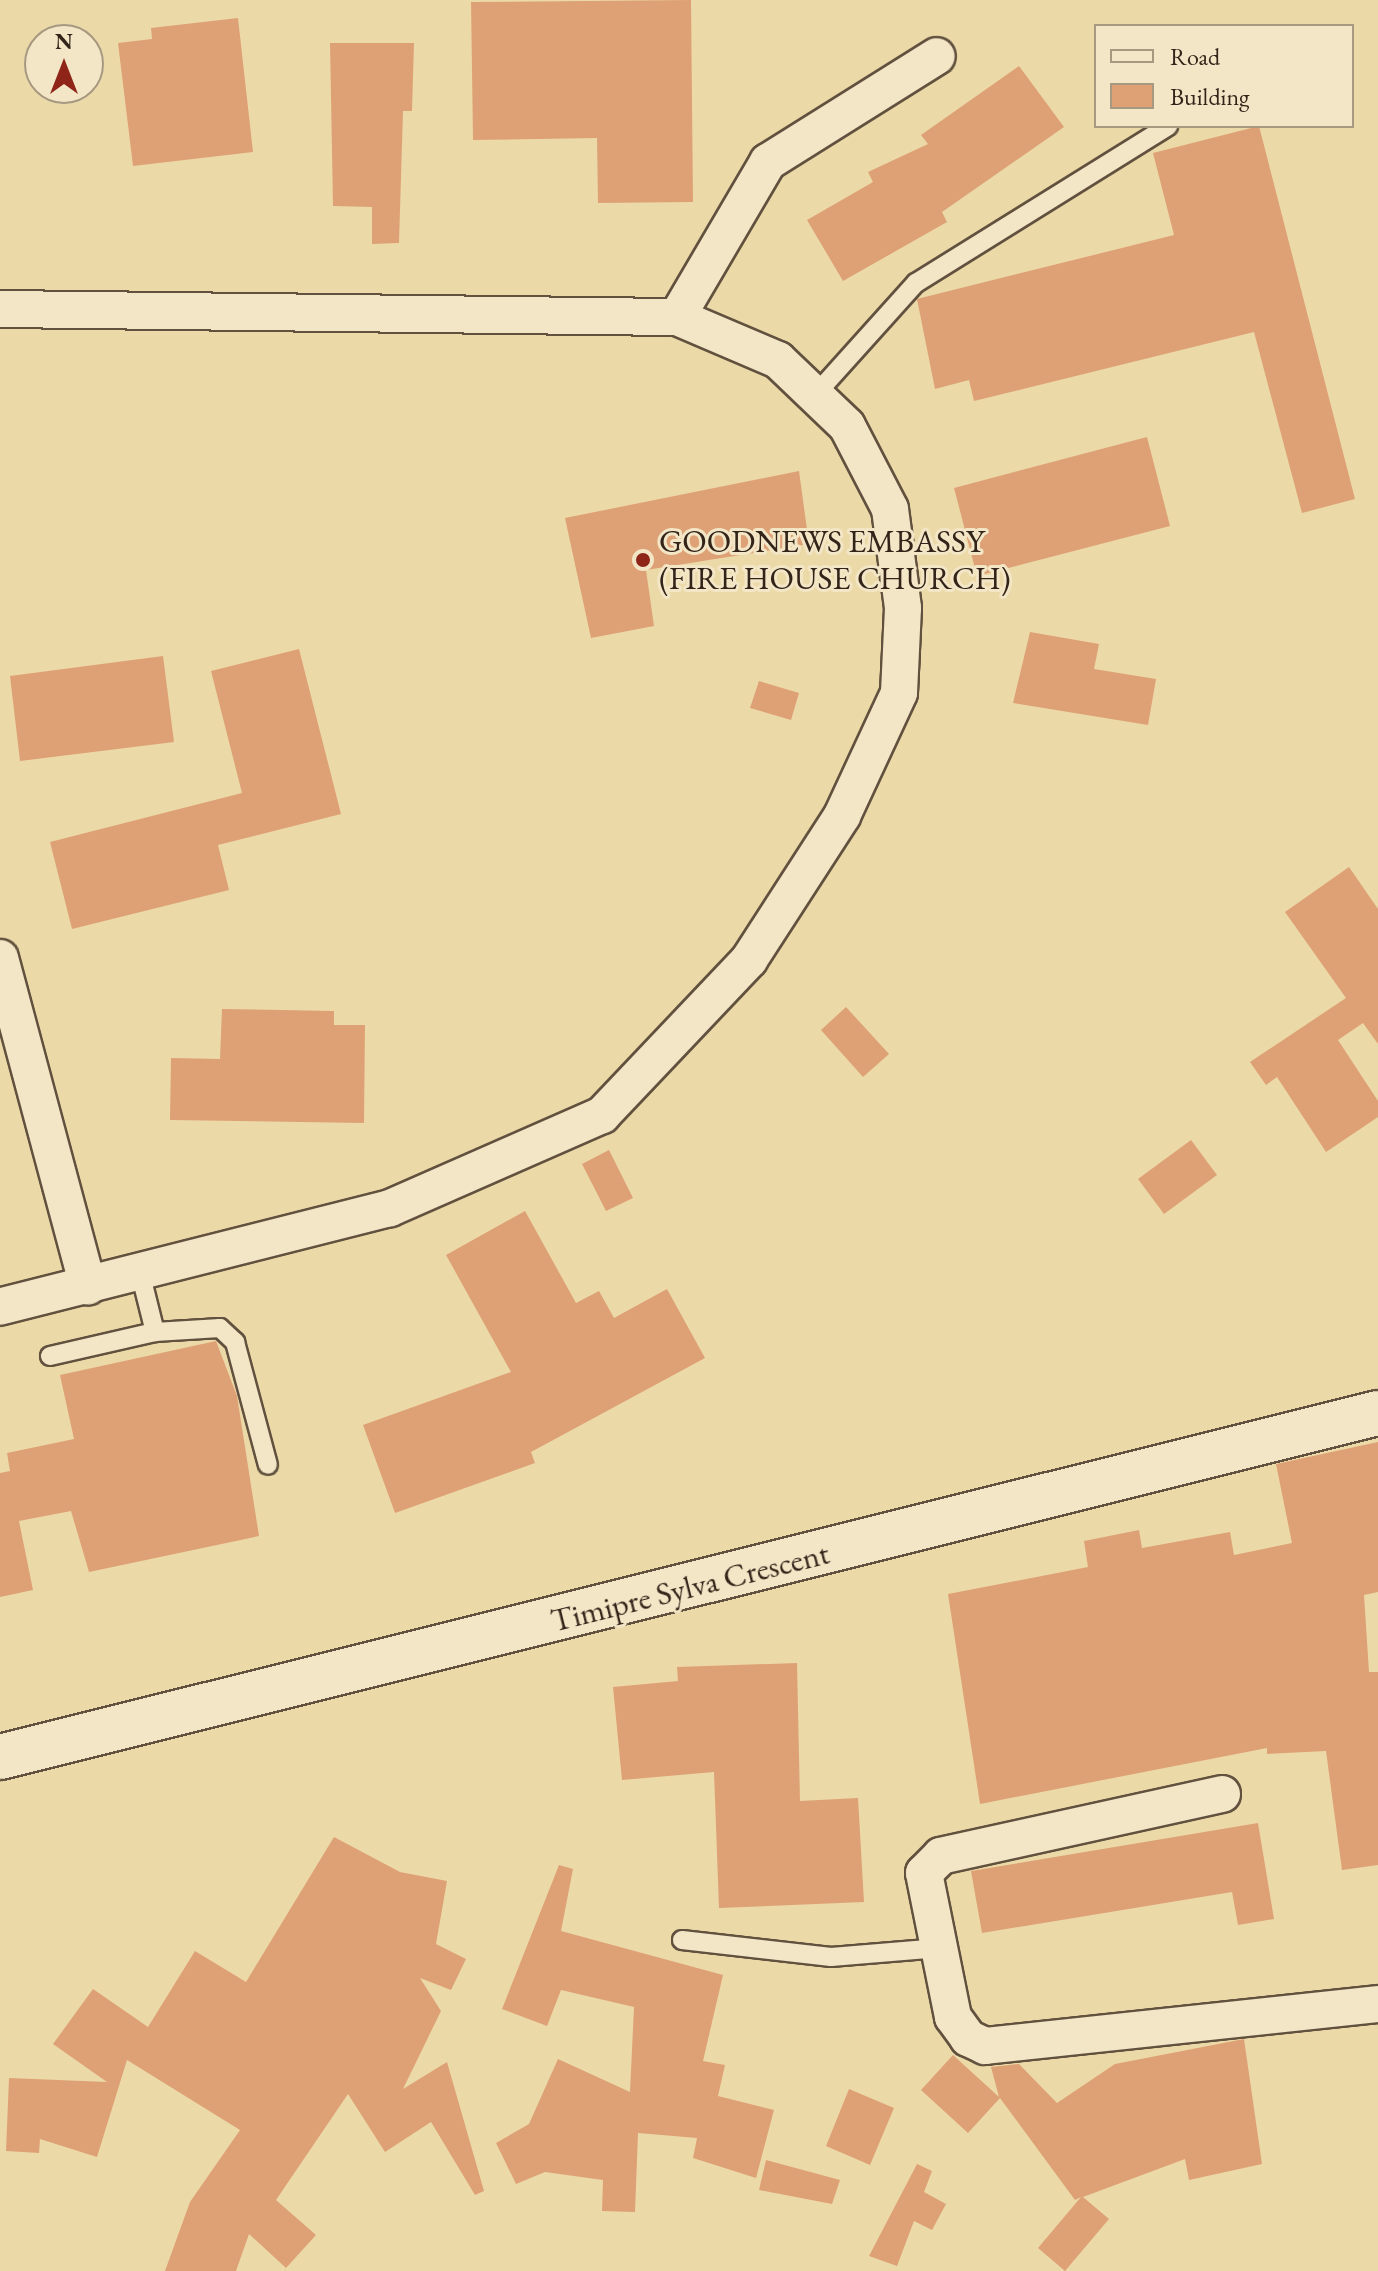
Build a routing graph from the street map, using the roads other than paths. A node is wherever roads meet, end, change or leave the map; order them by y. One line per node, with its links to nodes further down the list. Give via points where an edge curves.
1 (937, 56): 4 (street, via 768,162)
2 (1165, 128): 5 (lane, via 916,283)
3 (0, 309): 4 (street)
4 (677, 317): 5 (street, via 778,360)
5 (815, 395): 7 (street, via 847,426 890,509 903,608 899,693 842,816 749,960 602,1115 390,1208)
6 (0, 958): 8 (street)
7 (140, 1272): 8 (street); 10 (lane)
8 (88, 1286): 9 (street)
9 (0, 1307)
10 (155, 1332): 11 (lane); 13 (lane, via 202,1326 230,1335)
11 (50, 1356)
12 (1378, 1413): 14 (street, Timipre Sylva Crescent)
13 (268, 1465)
14 (0, 1757)
15 (1222, 1794): 17 (street, via 941,1856 924,1873)
16 (682, 1940): 17 (lane, via 831,1957)
17 (940, 1948): 18 (street, via 953,2017 985,2046)
18 (1378, 2004)

